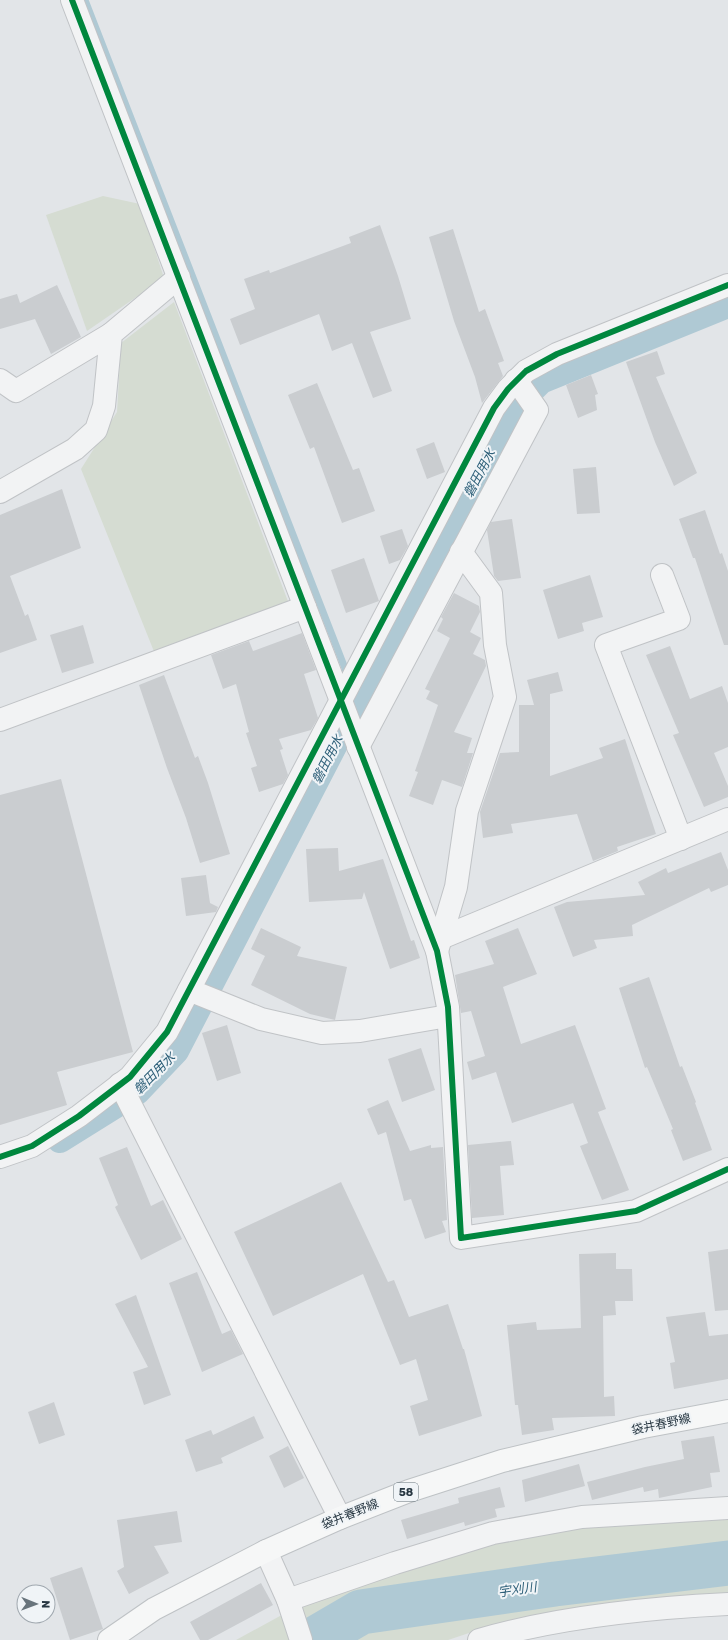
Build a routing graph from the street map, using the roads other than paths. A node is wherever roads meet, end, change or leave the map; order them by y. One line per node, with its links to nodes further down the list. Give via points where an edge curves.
1 (72, 0): 2 (street)
2 (179, 277): 4 (street); 10 (street)
3 (728, 285): 6 (street, via 557,354 526,371)
4 (111, 334): 5 (street, via 16,391); 7 (street, via 104,406 96,430 75,449)
5 (0, 380)
6 (516, 380): 8 (street, via 537,410); 11 (street, via 494,408)
7 (0, 492)
8 (461, 552): 13 (street); 16 (street, via 491,593 495,645 505,697 467,811 456,887)
9 (662, 575): 15 (street, via 679,619 606,645)
10 (305, 607): 11 (street); 12 (street)
11 (341, 700): 13 (street); 17 (street)
12 (0, 720)
13 (358, 747): 16 (street)
14 (728, 819): 15 (street)
15 (681, 839): 16 (street)
16 (439, 945): 18 (street)
17 (189, 990): 18 (street, via 261,1018 322,1033 360,1031); 19 (street, via 166,1032 130,1077)
18 (448, 1016): 21 (street, via 461,1238 636,1211)
19 (120, 1084): 20 (street, via 79,1116 32,1146); 24 (street)
20 (0, 1157)
21 (728, 1169)
22 (728, 1411): 24 (main road, 袋井春野線 / 58, via 643,1427 502,1461 409,1491)
23 (728, 1508): 26 (street, via 582,1517 493,1533)
24 (340, 1518): 25 (main road, 袋井春野線 / 58)
25 (266, 1551): 26 (street); 28 (main road, 袋井春野線 / 58, via 154,1610)
26 (288, 1600): 29 (street)
27 (728, 1604): 30 (street, via 678,1606 604,1615 506,1632)
28 (109, 1640)
29 (302, 1640)
30 (479, 1640)

